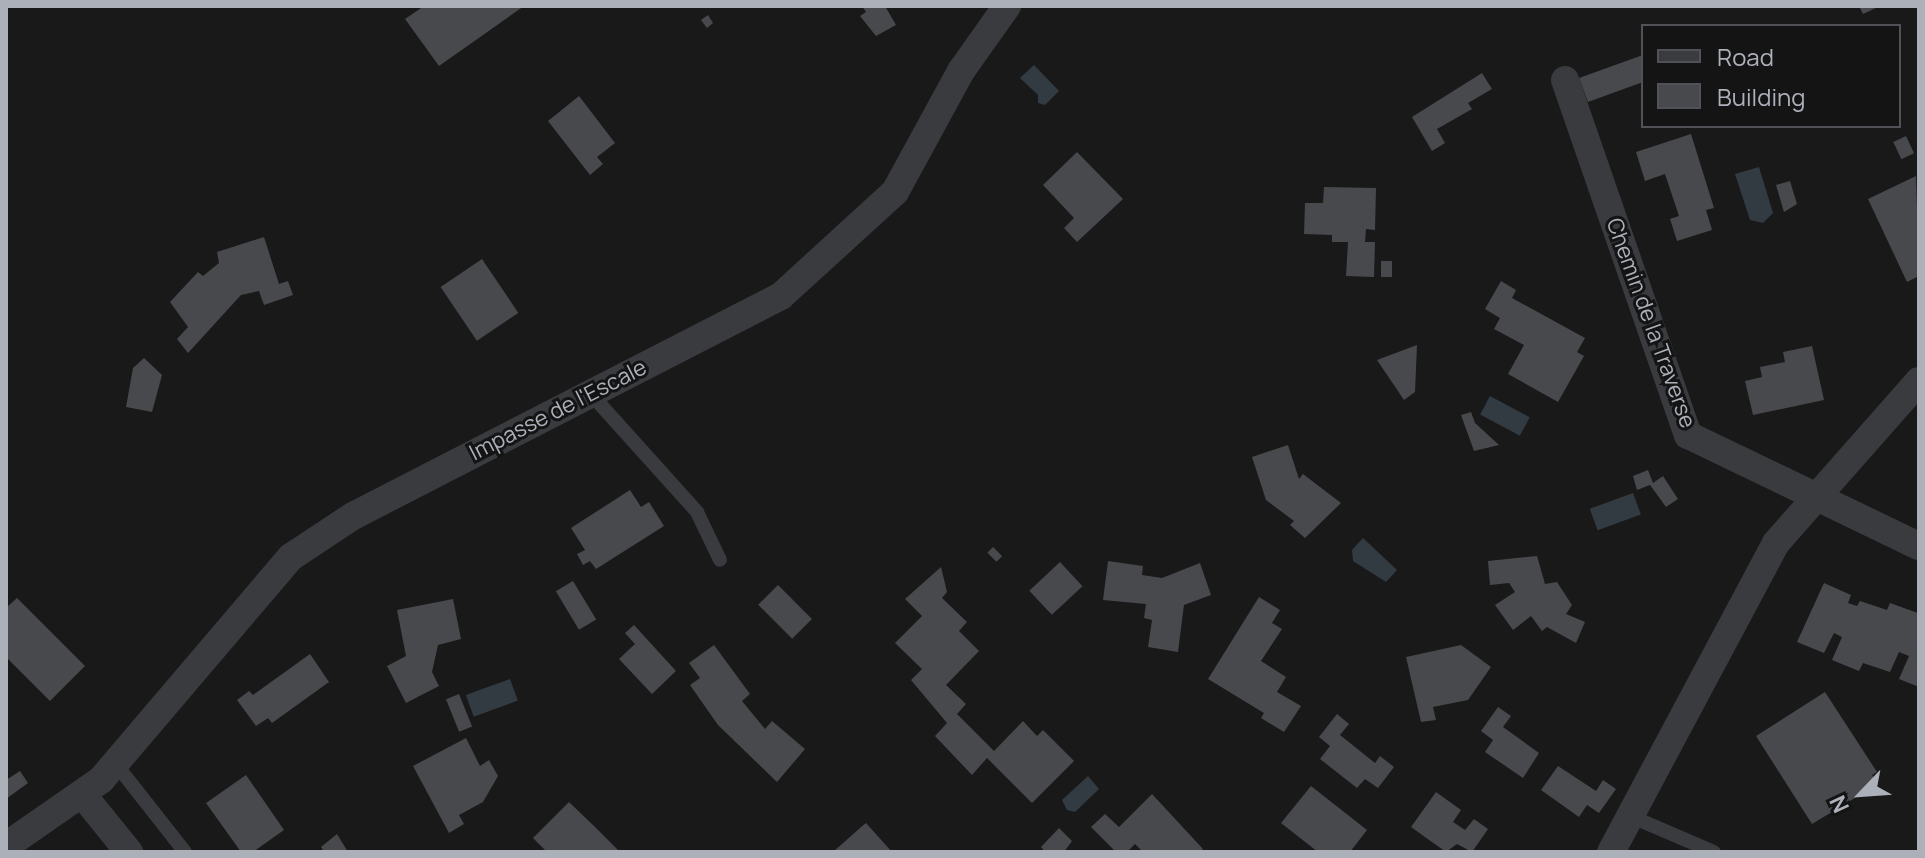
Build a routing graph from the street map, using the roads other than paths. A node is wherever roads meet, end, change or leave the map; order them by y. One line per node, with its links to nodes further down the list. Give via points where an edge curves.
1 (1007, 6): 4 (street, Impasse de l'Escale, via 961,71 895,192 781,296)
2 (1565, 80): 5 (street, Chemin de la Traverse, via 1688,435)
3 (1919, 381): 5 (street)
4 (590, 393): 7 (lane, via 697,512); 8 (street, Impasse de l'Escale, via 353,516 291,557)
5 (1813, 497): 6 (street, Chemin de la Traverse); 10 (street, via 1756,576)
6 (1919, 546)
7 (720, 560)
8 (115, 763): 9 (street, Impasse de l'Escale); 13 (lane)
9 (82, 794): 11 (street, Impasse de l'Escale); 12 (street)
10 (1630, 816): 14 (street); 15 (lane)
11 (6, 846)
12 (129, 852)
13 (185, 852)
14 (1611, 852)
15 (1714, 852)

